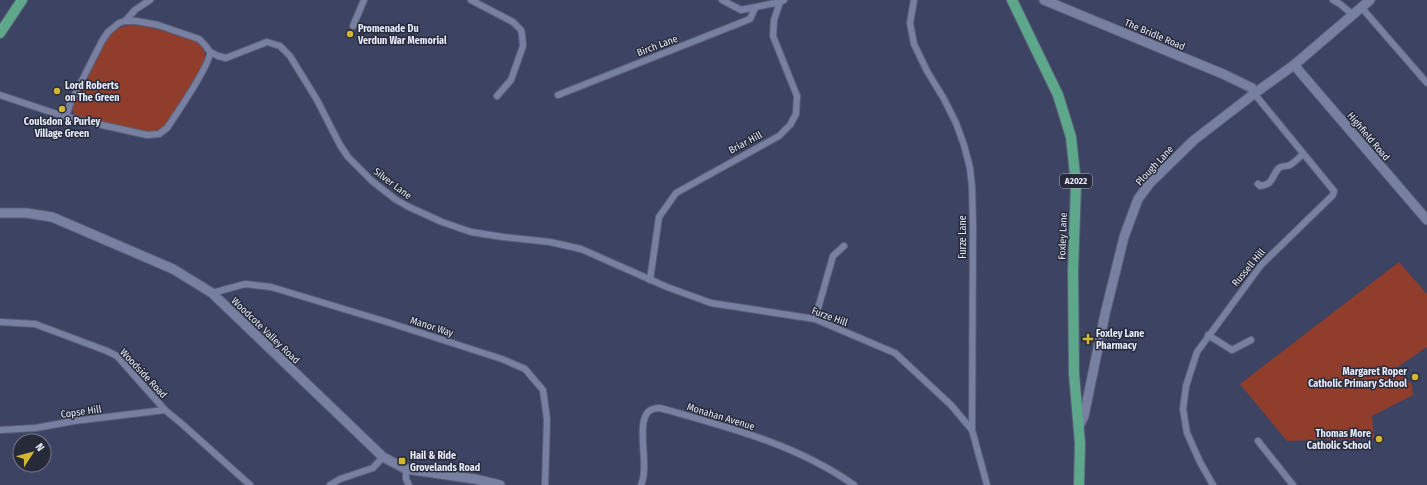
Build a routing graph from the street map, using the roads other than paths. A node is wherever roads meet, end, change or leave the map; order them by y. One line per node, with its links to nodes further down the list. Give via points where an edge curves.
1 (21, 0): 17 (main road)
2 (150, 0): 15 (street)
3 (364, 0): 16 (street)
4 (471, 0): 24 (street, via 513,22 522,34 523,46 511,80)
5 (722, 0): 12 (street, via 741,10)
6 (914, 0): 40 (street, Furze Lane, via 910,23 914,44 956,123 970,168 973,226)
7 (1012, 0): 38 (main road, Foxley Lane / A2022, via 1058,95 1071,137 1076,184 1073,271 1074,374)
8 (1044, 0): 21 (street, The Bridle Road, via 1223,74 1252,88)
9 (1333, 0): 14 (street)
10 (1370, 0): 13 (street, Plough Lane)
11 (782, 1): 12 (street); 31 (street, Briar Hill, via 774,20 773,36 797,96 796,114 779,136 676,193 659,216)
12 (755, 8): 23 (street, Birch Lane, via 750,19)
13 (1361, 8): 14 (street, Plough Lane); 20 (street)
14 (1353, 15): 19 (street, Plough Lane)
15 (125, 21): 18 (street, via 158,25 199,39); 25 (street, via 113,27 102,41)
16 (352, 26)
17 (0, 33)
18 (210, 52): 25 (street, via 204,70 167,128 159,134 139,134); 31 (street, Silver Lane, via 226,58 267,42 280,46 290,56 317,100 348,157 372,181 407,206 471,232 550,242 581,249)
19 (1294, 65): 21 (street, Plough Lane); 29 (street, Highfield Road)
20 (1427, 83)
21 (1255, 93): 26 (street, Russell Hill); 38 (street, Plough Lane, via 1194,140 1150,183 1138,199 1124,237 1084,416)
22 (0, 95): 25 (street)
23 (558, 95)
24 (496, 96)
25 (66, 117)
26 (1303, 154): 27 (street, via 1290,165 1277,170 1271,182 1260,186); 35 (street, Russell Hill, via 1333,189 1333,195 1261,265)
27 (1258, 184)
28 (0, 213): 32 (street, Woodcote Valley Road, via 52,217 173,269)
29 (1427, 220)
30 (844, 246): 33 (street, via 833,256)
31 (650, 280): 33 (street, Furze Hill, via 711,303)
32 (212, 293): 42 (street, Woodcote Valley Road); 48 (street, Manor Way, via 245,284 271,287 459,345 525,369 543,390 547,419)
33 (815, 319): 40 (street, Furze Hill, via 895,353 951,404)
34 (0, 322): 37 (street, Woodside Road, via 34,324 107,351 116,356)
35 (1208, 336): 36 (street, via 1232,350); 53 (street, Russell Hill, via 1196,352 1190,369 1183,409 1187,433)
36 (1251, 340)
37 (165, 410): 39 (street, Copse Hill, via 36,428); 44 (street, Woodside Road)
38 (1079, 426): 52 (main road, Foxley Lane / A2022)
39 (0, 430)
40 (972, 430): 51 (street, Furze Lane)
41 (1258, 442): 54 (street)
42 (383, 457): 43 (street, Woodcote Valley Road); 45 (street, via 373,468)
43 (406, 469): 46 (street); 47 (street, Woodcote Valley Road)
44 (250, 485)
45 (330, 485)
46 (409, 485)
47 (500, 485)
48 (545, 485)
49 (641, 485): 50 (street, Monahan Avenue, via 645,472 644,420 648,412 660,408 782,446 839,474)
50 (854, 485)
51 (987, 485)
52 (1079, 485)
53 (1213, 485)
54 (1293, 485)

